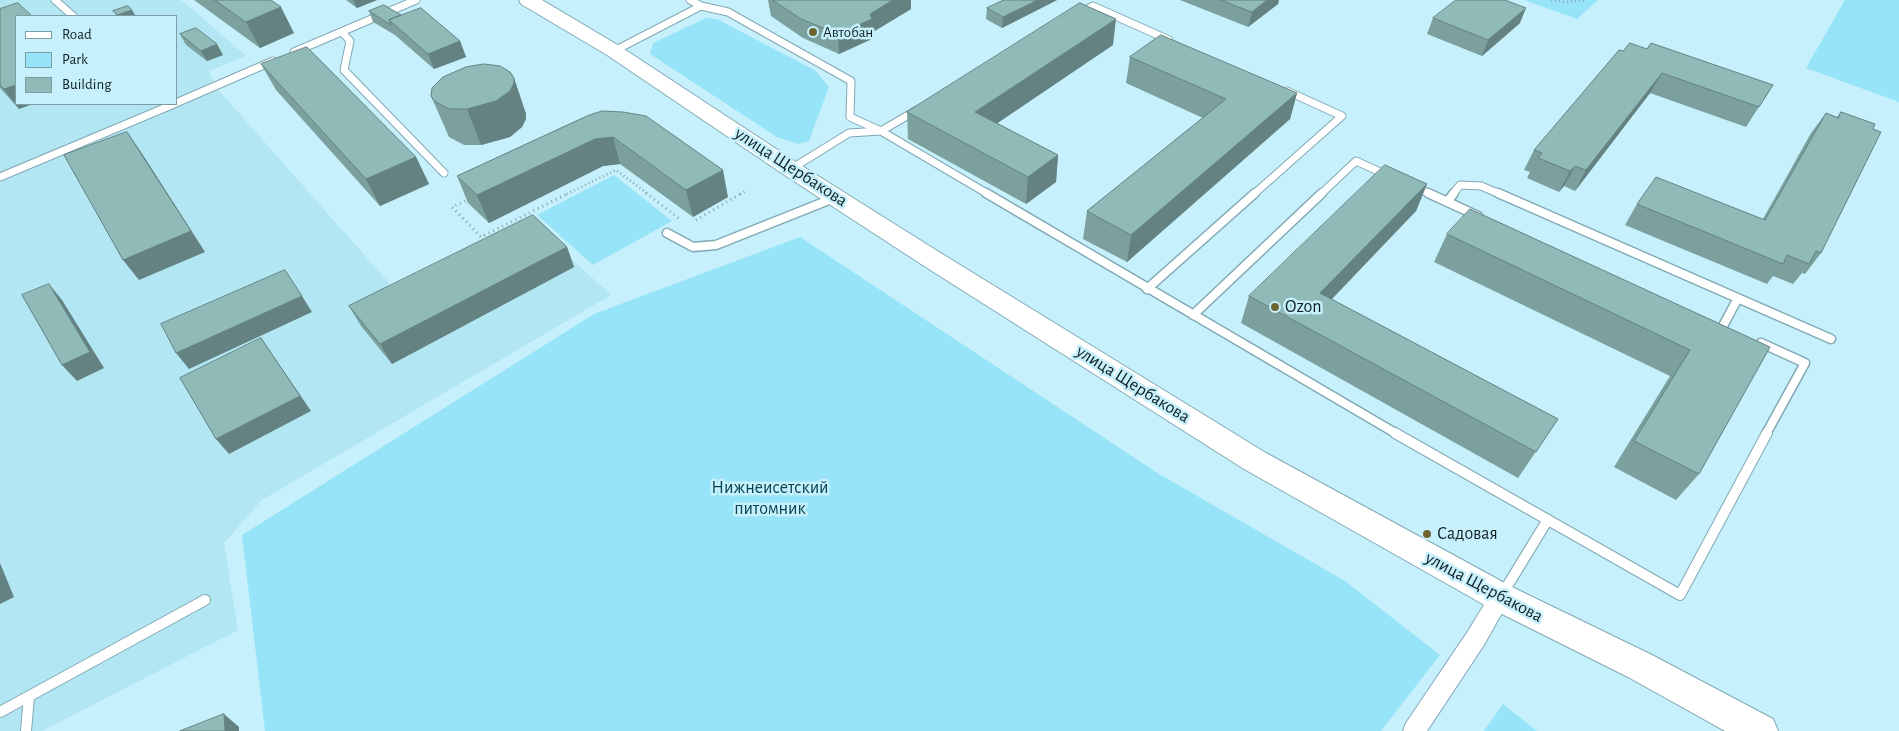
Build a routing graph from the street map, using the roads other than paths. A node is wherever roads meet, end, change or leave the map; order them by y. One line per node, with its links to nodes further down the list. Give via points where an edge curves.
1 (55, 0): 6 (lane)
2 (416, 0): 8 (lane)
3 (528, 0): 10 (main road, улица Щербакова)
4 (690, 0): 5 (lane)
5 (701, 6): 10 (lane); 17 (lane, via 728,12 851,81 850,117)
6 (72, 15)
7 (1076, 16): 9 (lane, via 1092,6)
8 (342, 32): 11 (lane); 19 (lane, via 350,41 344,70)
9 (1173, 41)
10 (614, 51): 18 (main road, улица Щербакова)
11 (288, 55)
12 (278, 59): 14 (lane)
13 (1280, 88): 25 (lane, via 1342,116)
14 (178, 102)
15 (170, 105): 20 (lane)
16 (924, 106): 17 (lane)
17 (881, 131): 18 (lane, via 849,133); 25 (lane)
18 (791, 168): 21 (main road, улица Щербакова)
19 (444, 173)
20 (0, 177)
21 (836, 197): 24 (lane, via 716,244 693,247); 34 (main road, улица Щербакова, via 1255,461)
22 (1447, 202): 23 (lane); 26 (lane, via 1460,185 1481,186); 27 (lane, via 1356,161)
23 (1482, 218)
24 (667, 233)
25 (1147, 289): 27 (lane)
26 (1738, 298): 29 (lane); 32 (lane)
27 (1193, 315): 33 (lane)
28 (1714, 322): 29 (lane)
29 (1723, 326): 30 (lane)
30 (1732, 330)
31 (1750, 338): 33 (lane, via 1805,363 1680,595)
32 (1831, 339)
33 (1547, 521): 34 (lane)
34 (1500, 597): 39 (street); 40 (main road, улица Щербакова, via 1640,666)
35 (205, 600): 36 (lane)
36 (29, 698): 37 (lane); 38 (lane)
37 (0, 712)
38 (26, 731)
39 (1414, 731)
40 (1760, 731)

